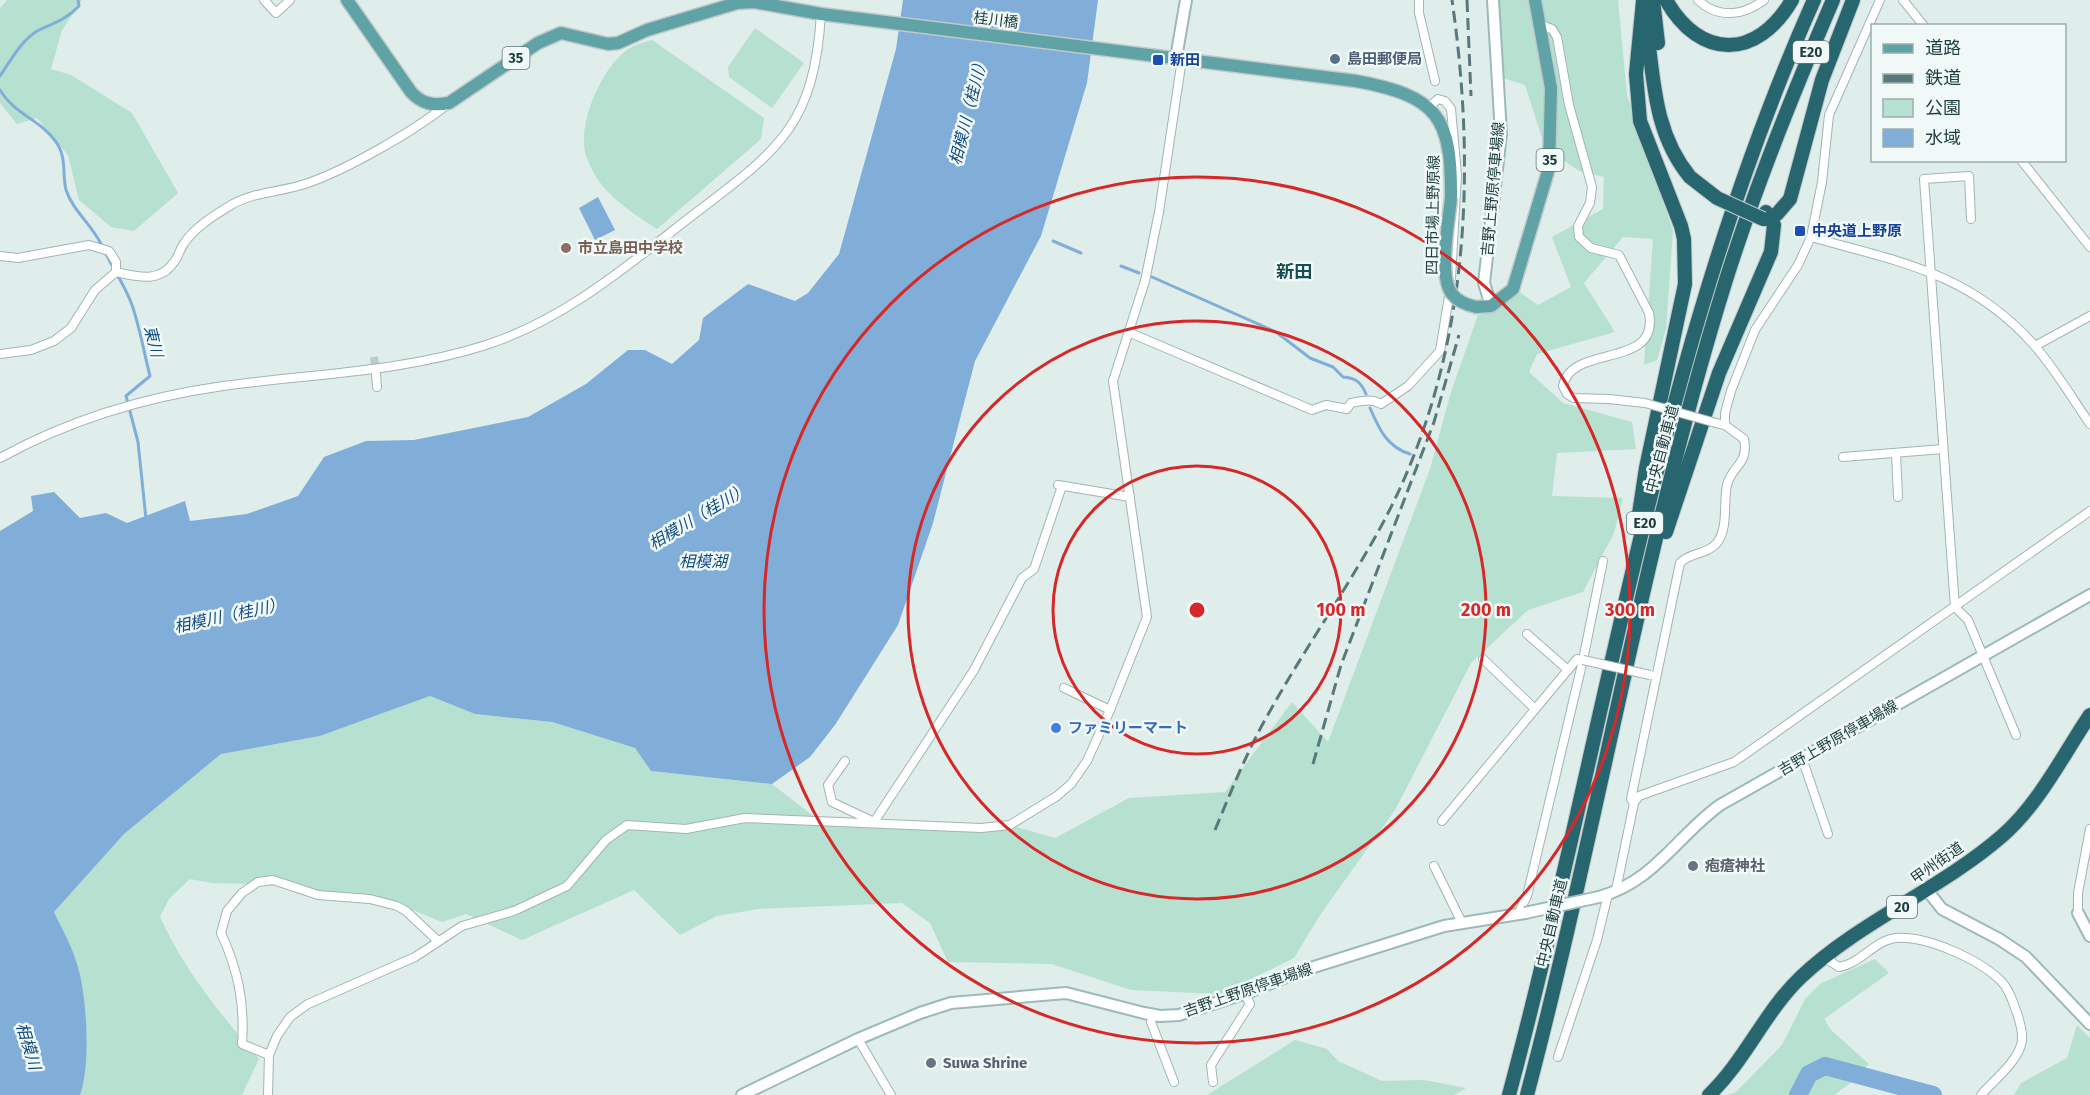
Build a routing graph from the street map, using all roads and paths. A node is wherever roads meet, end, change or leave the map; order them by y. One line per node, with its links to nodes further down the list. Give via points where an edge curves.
1 (264, 0): 2 (street, via 276,13)
2 (290, 0)
3 (347, 0): 25 (main road, via 416,99 433,105)
4 (1186, 0): 23 (main road)
5 (1419, 0): 24 (street)
6 (1492, 0): 35 (main road, 吉野上野原停車場線, via 1501,134 1484,283)
7 (1535, 0): 20 (main road, 35)
8 (1646, 0): 28 (highway, bridge, via 1658,115 1670,148 1717,198); 52 (highway, via 1636,75 1640,121 1681,226 1685,284 1646,468)
9 (1666, 0): 12 (highway, via 1696,36 1730,47 1749,41 1772,26)
10 (1698, 0): 11 (street, via 1728,15)
11 (1764, 0)
12 (1791, 0)
13 (1814, 0): 52 (highway, 中央自動車道 / E20, via 1769,109 1690,346)
14 (1833, 0): 62 (highway, 中央自動車道 / E20, via 1789,104 1725,284 1660,519)
15 (1853, 0): 28 (highway, via 1822,80 1792,193 1785,207)
16 (1880, 0): 30 (street, via 1829,115)
17 (1903, 0): 21 (street)
18 (737, 2): 19 (main road, 35); 25 (main road, 35, via 618,43 561,33 549,37)
19 (821, 14): 22 (main road, 桂川橋 / 35); 46 (street, via 817,58 807,99 781,140 744,176 628,266 593,293 556,314 504,339 446,357 224,386 150,400 77,422)
20 (1539, 24): 35 (main road, 35, via 1551,88 1549,168 1513,289); 43 (street, bridge, via 1552,29 1557,36 1569,105 1592,187 1590,203 1578,226 1579,237 1591,248 1619,255 1651,323 1648,332 1627,351 1571,369 1563,386 1574,398 1646,403)
21 (1922, 24)
22 (1139, 53): 23 (main road, 四日市場上野原線 / 35)
23 (1179, 58): 26 (main road, 四日市場上野原線 / 35, via 1390,87); 37 (street, via 1159,212)
24 (1435, 81)
25 (449, 103): 34 (street, via 378,149 307,183 246,197 231,205 201,226 185,242 167,271 158,276 143,278)
26 (1428, 108): 35 (main road, 四日市場上野原線 / 35, bridge, via 1448,140 1451,198 1446,279 1450,293 1458,301 1476,307); 37 (street, via 1438,99 1446,101 1451,109 1457,175 1454,236 1448,312 1440,351 1408,386 1381,404 1374,399 1351,403 1347,409 1326,405 1312,410)
27 (2023, 162): 31 (street)
28 (1766, 216): 62 (highway, via 1775,232 1772,252 1698,431 1670,516)
29 (1971, 219): 33 (street, via 1969,177 1924,179)
30 (1811, 237): 33 (street); 43 (street, via 1798,265 1755,330 1731,391)
31 (2090, 247)
32 (0, 256): 34 (street, via 18,258 89,245 110,251)
33 (1929, 270): 38 (street, via 1998,309); 44 (street)
34 (116, 272): 39 (street, via 95,290 71,328 54,342)
35 (1491, 306)
36 (2090, 316): 38 (street)
37 (1128, 332): 48 (street, via 1113,381)
38 (2035, 346): 42 (street)
39 (0, 354)
40 (376, 374): 41 (street)
41 (378, 387)
42 (2090, 424)
43 (1725, 425): 60 (street, via 1744,439 1744,461 1728,483 1720,538 1708,551 1686,556 1680,563)
44 (1943, 449): 45 (street); 54 (street)
45 (1896, 453): 47 (street); 49 (street)
46 (0, 458)
47 (1843, 458)
48 (1130, 497): 64 (street, via 1147,617); 71 (street, via 1060,485 1034,569 1022,578 974,670)
49 (1898, 497)
50 (2090, 511): 54 (street)
51 (1603, 561): 58 (street)
52 (1627, 594): 94 (highway, 中央自動車道 / E20)
53 (2090, 596): 56 (main road, 吉野上野原停車場線)
54 (1955, 607): 56 (street, via 1968,620); 69 (street, via 1734,762 1639,796)
55 (1527, 634): 59 (street)
56 (1984, 654): 66 (street); 67 (main road, 吉野上野原停車場線)
57 (1483, 658): 63 (street)
58 (1583, 660): 59 (street, via 1577,659); 60 (street, bridge); 77 (street)
59 (1568, 670): 63 (street)
60 (1653, 675): 69 (street, via 1631,799)
61 (1064, 688): 64 (street)
62 (1617, 708): 95 (highway, 中央自動車道 / E20)
63 (1535, 709): 70 (street)
64 (1110, 710): 71 (street, via 1071,784 1010,825 981,828)
65 (2090, 715): 75 (highway, 甲州街道 / 20, via 2019,818 1985,850)
66 (2016, 735)
67 (1802, 758): 73 (street); 76 (main road, 吉野上野原停車場線, via 1720,805 1697,822 1654,869)
68 (845, 761): 71 (street, via 828,785 832,802)
69 (1634, 803): 76 (street)
70 (1442, 821)
71 (874, 822): 81 (street, via 746,818 686,829 627,825 606,840 567,886 514,911 462,926)
72 (2090, 829): 78 (street)
73 (1828, 834)
74 (1434, 866): 79 (street)
75 (1927, 890): 82 (highway, 甲州街道 / 20); 85 (main road, via 1942,909 2026,957)
76 (1607, 894): 77 (main road, 吉野上野原停車場線, bridge); 88 (street, via 1597,940)
77 (1521, 913): 79 (main road, 吉野上野原停車場線)
78 (2078, 913): 80 (main road)
79 (1462, 923): 83 (main road, 吉野上野原停車場線, via 1298,972)
80 (2090, 936)
81 (438, 941): 87 (street, via 415,957 308,1004 290,1017); 87 (street, via 406,911 386,902 318,895 273,880 250,886 227,911 220,933 233,960 242,994 242,1044)
82 (1823, 957): 96 (highway, 甲州街道 / 20, via 1779,1000); 97 (street, via 1839,967 1848,966 1889,940 1904,938 1934,944 1969,959 2000,980 2019,1020 2021,1046)
83 (1245, 994): 84 (main road, 吉野上野原停車場線, via 1179,1015); 89 (street, via 1250,1004 1211,1065)
84 (1153, 1015): 86 (main road, 吉野上野原停車場線, via 1066,993 1031,995 951,1004); 90 (street, via 1151,1022)
85 (2090, 1024)
86 (858, 1039): 92 (main road, 吉野上野原停車場線); 93 (street)
87 (269, 1055): 91 (street)
88 (1558, 1057)
89 (1213, 1082)
90 (1174, 1083)
91 (268, 1095)
92 (743, 1095)
93 (891, 1095)
94 (1509, 1095)
95 (1527, 1095)
96 (1709, 1095)
97 (1981, 1095)

